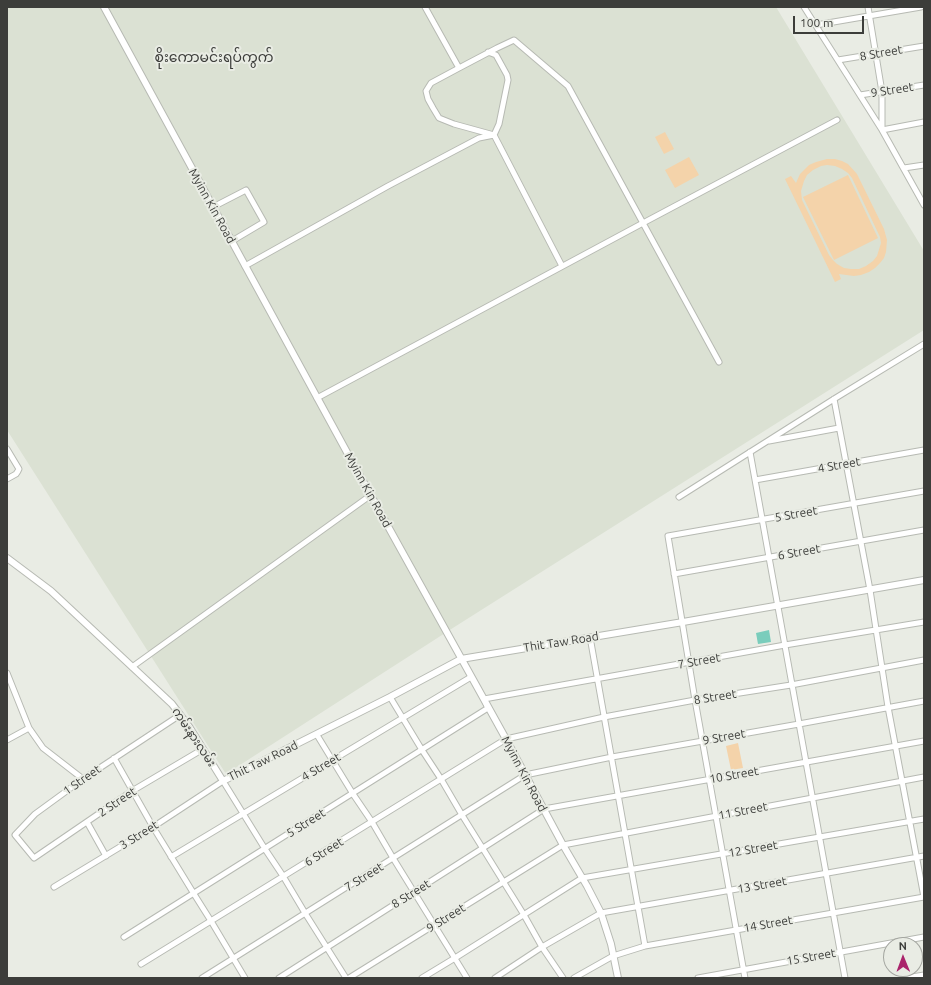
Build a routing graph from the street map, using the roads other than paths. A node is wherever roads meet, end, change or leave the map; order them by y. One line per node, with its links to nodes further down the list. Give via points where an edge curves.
1 (104, 7): 23 (street, Myinn Kin Road)
2 (425, 7): 12 (street)
3 (804, 7): 7 (street)
4 (868, 7): 6 (street)
5 (921, 7): 6 (street)
6 (870, 16): 7 (street); 10 (street)
7 (816, 25): 11 (street)
8 (924, 46): 10 (street, 8 Street)
9 (488, 52): 12 (street); 19 (street, via 496,55 508,80 500,124); 24 (street, via 514,40 568,86)
10 (876, 54): 11 (street, 8 Street); 14 (street)
11 (838, 60): 15 (street)
12 (459, 68): 19 (street, via 431,84 426,91 430,103 439,118)
13 (924, 85): 14 (street, 9 Street)
14 (882, 92): 15 (street, 9 Street); 18 (street)
15 (860, 95): 18 (street)
16 (837, 120): 24 (street)
17 (924, 122): 18 (street)
18 (882, 130): 21 (street)
19 (494, 135): 26 (street, via 479,138); 27 (street)
20 (924, 165): 21 (street)
21 (904, 168): 22 (street)
22 (924, 205)
23 (213, 207): 25 (street, Myinn Kin Road); 25 (street, via 246,190 264,222)
24 (643, 223): 27 (street); 29 (street)
25 (232, 241): 26 (street, Myinn Kin Road)
26 (245, 266): 30 (street, Myinn Kin Road)
27 (562, 266): 30 (street)
28 (924, 345): 31 (street)
29 (719, 362)
30 (317, 398): 41 (street, Myinn Kin Road)
31 (834, 399): 32 (street); 33 (street)
32 (839, 428): 33 (street); 37 (street)
33 (766, 442): 36 (street)
34 (7, 449): 38 (street, via 18,469 16,474)
35 (924, 450): 37 (street, 4 Street)
36 (750, 452): 39 (street); 42 (street)
37 (846, 464): 39 (street, 4 Street); 43 (street)
38 (7, 479)
39 (755, 480): 44 (street)
40 (924, 491): 43 (street, 5 Street)
41 (371, 495): 58 (street, Myinn Kin Road); 61 (street)
42 (679, 497)
43 (854, 503): 44 (street, 5 Street); 46 (street)
44 (762, 520): 47 (street); 49 (street, 5 Street, via 668,536)
45 (924, 530): 46 (street, 6 Street)
46 (861, 541): 47 (street, 6 Street); 51 (street)
47 (769, 557): 49 (street, 6 Street); 52 (street)
48 (7, 558): 61 (street, ကမ်းနားလမ်း, via 51,591)
49 (674, 574): 53 (street)
50 (924, 580): 51 (street, Thit Taw Road)
51 (870, 590): 52 (street, Thit Taw Road); 55 (street)
52 (778, 606): 53 (street, Thit Taw Road); 57 (street)
53 (683, 622): 56 (street, Thit Taw Road); 60 (street)
54 (924, 622): 55 (street, 7 Street)
55 (877, 630): 57 (street, 7 Street); 62 (street)
56 (590, 637): 58 (street, Thit Taw Road); 65 (street)
57 (785, 645): 60 (street, 7 Street); 66 (street)
58 (461, 659): 64 (street, Myinn Kin Road); 68 (street, Thit Taw Road)
59 (924, 660): 62 (street, 8 Street)
60 (689, 662): 65 (street, 7 Street); 70 (street)
61 (132, 667): 74 (street, ကမ်းနားလမ်း, via 172,704)
62 (882, 668): 66 (street, 8 Street); 72 (street)
63 (7, 673): 67 (street)
64 (471, 677): 69 (street, Myinn Kin Road); 76 (street, 4 Street)
65 (598, 679): 69 (street, 7 Street); 75 (street)
66 (791, 685): 70 (street, 8 Street); 77 (street)
67 (10, 688): 78 (street)
68 (390, 697): 76 (street); 79 (street, Thit Taw Road)
69 (484, 699): 73 (street)
70 (695, 700): 75 (street, 8 Street); 82 (street)
71 (924, 701): 72 (street, 9 Street)
72 (888, 707): 77 (street, 9 Street); 84 (street)
73 (488, 708): 80 (street, Myinn Kin Road); 86 (street, 5 Street)
74 (180, 715): 85 (street, ကမ်းနားလမ်း); 88 (street, 1 Street)
75 (604, 717): 80 (street, 8 Street); 87 (street)
76 (403, 718): 86 (street); 89 (street, 4 Street)
77 (799, 724): 82 (street, 9 Street); 90 (street)
78 (28, 728): 81 (street); 93 (street, via 43,748)
79 (317, 735): 89 (street); 96 (street, Thit Taw Road)
80 (506, 739): 91 (street, Myinn Kin Road); 94 (street, 6 Street)
81 (7, 740)
82 (703, 741): 87 (street, 9 Street); 95 (street)
83 (924, 741): 84 (street, 10 Street)
84 (896, 746): 90 (street, 10 Street); 97 (street)
85 (203, 749): 96 (street, ကမ်းနားလမ်း); 98 (street, 2 Street)
86 (422, 750): 94 (street); 99 (street, 5 Street)
87 (612, 757): 91 (street, 9 Street); 100 (street)
88 (114, 758): 93 (street, 1 Street); 98 (street)
89 (332, 760): 99 (street); 103 (street, 4 Street)
90 (806, 762): 95 (street, 10 Street); 101 (street)
91 (525, 776): 102 (street, Myinn Kin Road); 104 (street, 7 Street)
92 (924, 777): 97 (street, 11 Street)
93 (83, 779): 119 (street, 1 Street, via 35,814 15,835)
94 (442, 779): 104 (street); 109 (street, 6 Street)
95 (710, 780): 100 (street, 10 Street); 105 (street)
96 (223, 781): 103 (street, ကမ်းနားလမ်း); 110 (street, 3 Street)
97 (902, 781): 101 (street, 11 Street); 107 (street)
98 (132, 791): 108 (street, 2 Street); 110 (street)
99 (353, 794): 109 (street); 115 (street, 5 Street)
100 (618, 796): 102 (street, 10 Street); 111 (street)
101 (812, 798): 105 (street, 11 Street); 112 (street)
102 (544, 809): 113 (street, Myinn Kin Road); 114 (street, 8 Street)
103 (243, 814): 115 (street, ကမ်းနားလမ်း); 120 (street, 4 Street)
104 (462, 815): 114 (street); 121 (street, 7 Street)
105 (716, 816): 111 (street, 11 Street); 116 (street)
106 (924, 819): 107 (street, 12 Street)
107 (910, 821): 112 (street, 12 Street); 122 (street)
108 (87, 822): 117 (street); 119 (street, 2 Street)
109 (372, 822): 121 (street); 125 (street, 6 Street)
110 (153, 827): 117 (street, 3 Street); 120 (street)
111 (625, 834): 113 (street, 11 Street); 123 (street)
112 (819, 837): 116 (street, 12 Street); 124 (street)
113 (563, 845): 126 (street, Myinn Kin Road); 127 (street, 9 Street)
114 (483, 848): 127 (street); 130 (street, 8 Street)
115 (265, 849): 125 (street, ကမ်းနားလမ်း); 131 (street, 5 Street)
116 (723, 854): 123 (street, 12 Street); 129 (street)
117 (106, 856): 128 (street, 3 Street)
118 (924, 856): 122 (street, 13 Street)
119 (34, 858)
120 (172, 858): 131 (street)
121 (393, 858): 130 (street); 136 (street, 7 Street)
122 (917, 858): 124 (street, 13 Street); 132 (street)
123 (631, 870): 126 (street, 12 Street); 133 (street)
124 (826, 874): 129 (street, 13 Street); 135 (street)
125 (283, 876): 136 (street, ကမ်းနားလမ်း); 138 (street, 6 Street)
126 (582, 878): 134 (street, Myinn Kin Road); 137 (street)
127 (504, 882): 137 (street); 139 (street, 9 Street)
128 (54, 887)
129 (730, 891): 133 (street, 13 Street); 140 (street)
130 (414, 892): 139 (street); 145 (street, 8 Street)
131 (194, 894): 138 (street); 141 (street, 5 Street)
132 (924, 897): 135 (street, 14 Street)
133 (638, 907): 134 (street, 13 Street); 143 (street)
134 (601, 913): 144 (street); 147 (street, Myinn Kin Road)
135 (833, 913): 140 (street, 14 Street); 146 (street)
136 (305, 914): 145 (street, ကမ်းနားလမ်း); 149 (street, 7 Street)
137 (524, 915): 144 (street); 148 (street)
138 (211, 921): 149 (street); 150 (street, 6 Street)
139 (434, 925): 148 (street); 157 (street, 9 Street)
140 (736, 930): 143 (street, 14 Street); 151 (street)
141 (124, 937)
142 (924, 937): 146 (street, 15 Street)
143 (645, 946): 147 (street, 14 Street)
144 (542, 947): 160 (street); 161 (street)
145 (327, 948): 155 (street, 8 Street); 156 (street, ကမ်းနားလမ်း)
146 (840, 952): 151 (street, 15 Street); 166 (street)
147 (613, 956): 162 (street); 163 (street, Myinn Kin Road)
148 (455, 958): 158 (street); 159 (street)
149 (233, 959): 153 (street, 7 Street); 154 (street)
150 (141, 964)
151 (743, 970): 164 (street, 15 Street); 165 (street)
152 (924, 975): 167 (street)
153 (202, 978)
154 (245, 978)
155 (278, 978)
156 (346, 978)
157 (349, 978)
158 (422, 978)
159 (467, 978)
160 (495, 978)
161 (563, 978)
162 (574, 978)
163 (618, 978)
164 (698, 978)
165 (745, 978)
166 (845, 978)
167 (906, 978)

